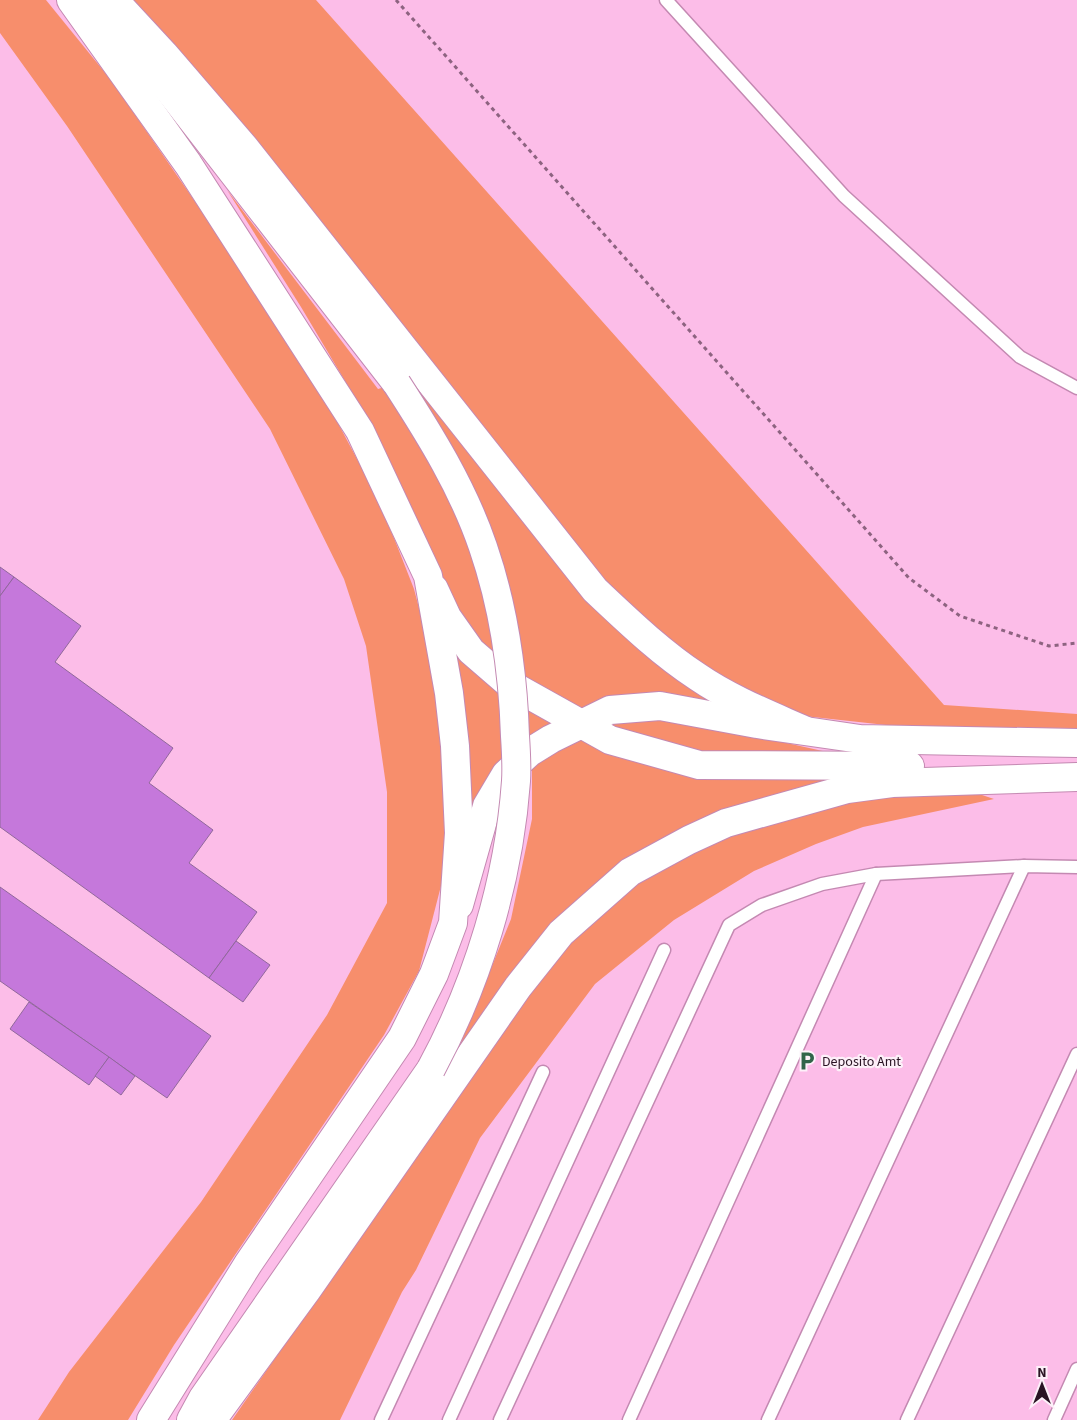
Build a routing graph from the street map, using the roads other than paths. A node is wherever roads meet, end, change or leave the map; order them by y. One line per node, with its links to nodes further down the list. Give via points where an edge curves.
1 (71, 0): 6 (street, via 188,164 360,431)
2 (99, 0): 21 (street, bridge, via 397,384 429,434 483,546 500,604 514,689 516,779 512,823 484,941 450,1034 431,1068)
3 (114, 0): 8 (street, via 245,148 595,590 644,637 698,678)
4 (666, 0): 5 (lane, via 844,196 1020,357)
5 (1077, 388)
6 (428, 576): 7 (street, via 447,617 472,651 508,683); 15 (street, via 455,746 460,833)
7 (579, 724): 8 (street, via 610,710 660,706); 10 (street, via 610,740 645,752 699,765 1000,766); 15 (street, via 530,752 506,774 487,806)
8 (804, 730): 9 (street, via 860,739)
9 (1077, 743)
10 (1077, 771)
11 (1077, 777): 22 (street, via 892,782 847,789 726,823 630,872 561,933 518,986 307,1290)
12 (1024, 866): 13 (lane); 14 (lane); 27 (lane)
13 (1077, 867)
14 (876, 874): 25 (lane, via 822,884 771,902 729,925); 26 (lane)
15 (454, 923): 20 (street, via 434,974 402,1038 248,1264)
16 (664, 950): 24 (lane)
17 (1077, 1054): 28 (lane)
18 (543, 1072): 23 (lane)
19 (1077, 1370): 29 (lane)
20 (151, 1420)
21 (191, 1420)
22 (212, 1420)
23 (381, 1420)
24 (449, 1420)
25 (500, 1420)
26 (629, 1420)
27 (768, 1420)
28 (907, 1420)
29 (1054, 1420)

